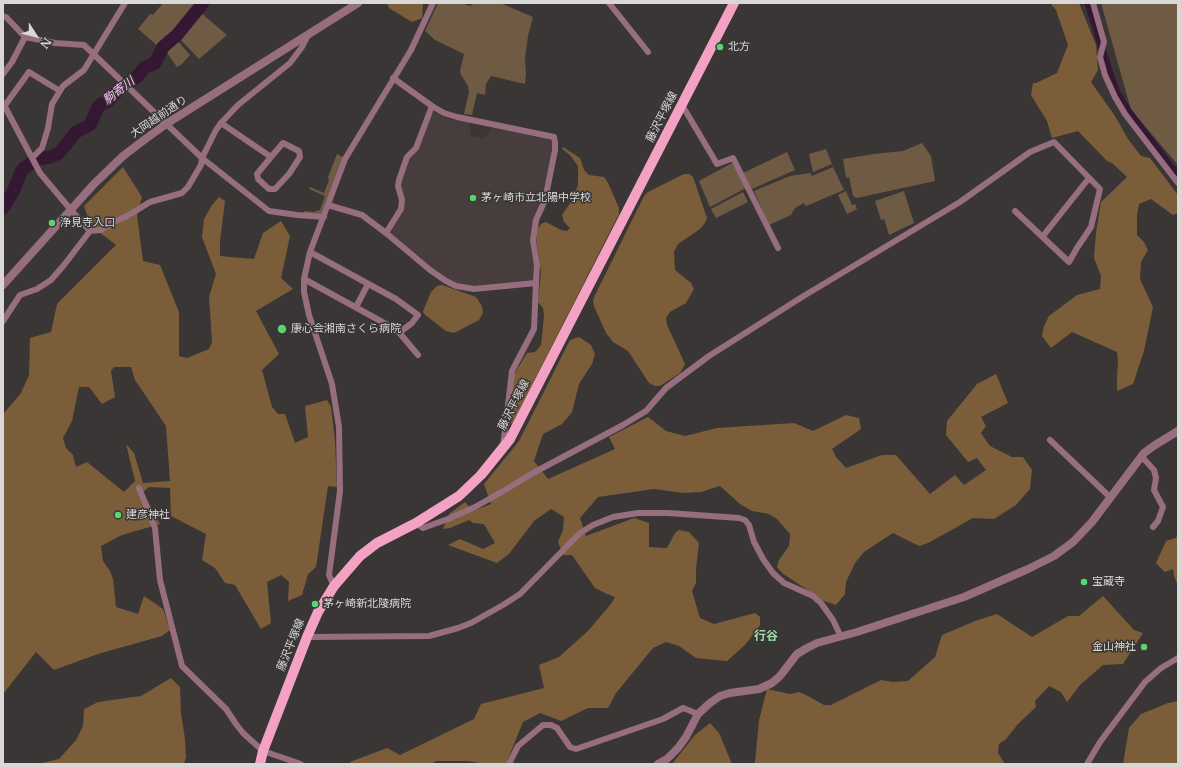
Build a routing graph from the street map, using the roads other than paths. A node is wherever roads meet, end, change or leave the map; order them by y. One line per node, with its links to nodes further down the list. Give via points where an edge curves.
1 (125, 3): 11 (street)
2 (358, 3): 8 (street, 大岡越前通り)
3 (433, 3): 13 (street, via 411,50)
4 (609, 3): 10 (street)
5 (734, 3): 15 (main road, 藤沢平塚線)
6 (1092, 3): 24 (street, via 1104,42 1100,57 1115,97)
7 (3, 16): 9 (street)
8 (309, 34): 18 (street, via 290,63 238,105); 19 (street, 大岡越前通り)
9 (25, 37): 11 (street, via 84,46); 12 (street)
10 (648, 52)
11 (94, 53): 14 (street, via 84,70); 19 (street)
12 (3, 74)
13 (393, 78): 17 (street); 25 (street, via 345,159)
14 (60, 91): 16 (street, via 29,72); 22 (street, via 52,104 42,148)
15 (682, 105): 32 (street, via 717,164 733,158); 44 (main road, 藤沢平塚線)
16 (4, 106): 22 (street)
17 (432, 106): 30 (street, via 416,148 407,157 399,180 401,209); 35 (street, via 457,117 554,136 555,150 545,200 536,220 533,240 537,265)
18 (222, 123): 20 (street); 21 (street)
19 (166, 124): 21 (street); 26 (street, 大岡越前通り, via 123,156)
20 (271, 157): 20 (street, via 257,174 258,179 270,189 275,189 300,157 299,152 283,143)
21 (202, 158): 28 (street, via 269,211); 29 (street, via 201,165 182,193 150,202 101,230)
22 (33, 160): 26 (street, via 48,184)
23 (1089, 178): 31 (street); 31 (street, via 1100,188 1093,220 1091,228 1069,262); 48 (street, via 1054,142 1030,152 960,202 709,356 666,388 646,411 623,425 533,472 468,510 424,528)
24 (1178, 183)
25 (328, 205): 28 (street); 30 (street, via 362,215)
26 (71, 210): 29 (street); 37 (street, 大岡越前通り)
27 (1015, 211): 31 (street)
28 (324, 217): 33 (street)
29 (90, 231): 39 (street, via 51,280 37,289 20,295)
30 (386, 232): 35 (street, via 430,270 456,286 474,289)
31 (1043, 236)
32 (778, 248)
33 (310, 252): 34 (street); 36 (street)
34 (304, 279): 38 (street); 50 (street, via 309,314 332,384 339,427 340,491 329,575)
35 (536, 283): 44 (street, via 534,329 512,371)
36 (368, 284): 38 (street); 40 (street, via 418,314 412,323)
37 (3, 285)
38 (356, 307): 40 (street)
39 (3, 321)
40 (400, 332): 41 (street)
41 (418, 355)
42 (1178, 431): 45 (street, via 1155,445)
43 (1050, 440): 47 (street)
44 (503, 449): 48 (main road, 藤沢平塚線, via 459,496)
45 (1142, 457): 47 (street); 49 (street, via 1154,470 1154,490 1163,507)
46 (139, 488): 55 (street, via 155,528 160,580 182,666 226,709 244,734)
47 (1111, 498): 52 (street, via 1073,542 1028,570 964,596)
48 (416, 523): 50 (main road, 藤沢平塚線, via 378,543 360,556)
49 (1153, 527)
50 (334, 586): 51 (main road, 藤沢平塚線)
51 (307, 637): 52 (street, via 429,636 458,628 520,594 580,533 613,517 638,513 745,520 772,573 784,583 821,602 834,620); 55 (main road, 藤沢平塚線)
52 (841, 637): 54 (street, via 817,643 797,654 772,683 759,689 730,692 720,696)
53 (1178, 658): 60 (street, via 1145,682 1100,742)
54 (698, 714): 58 (street, via 683,708 663,719 576,749 570,747 557,728 543,725 518,746); 59 (street, via 678,748)
55 (264, 751): 56 (main road, 藤沢平塚線); 57 (street)
56 (260, 764)
57 (301, 764)
58 (509, 764)
59 (658, 764)
60 (1087, 764)

